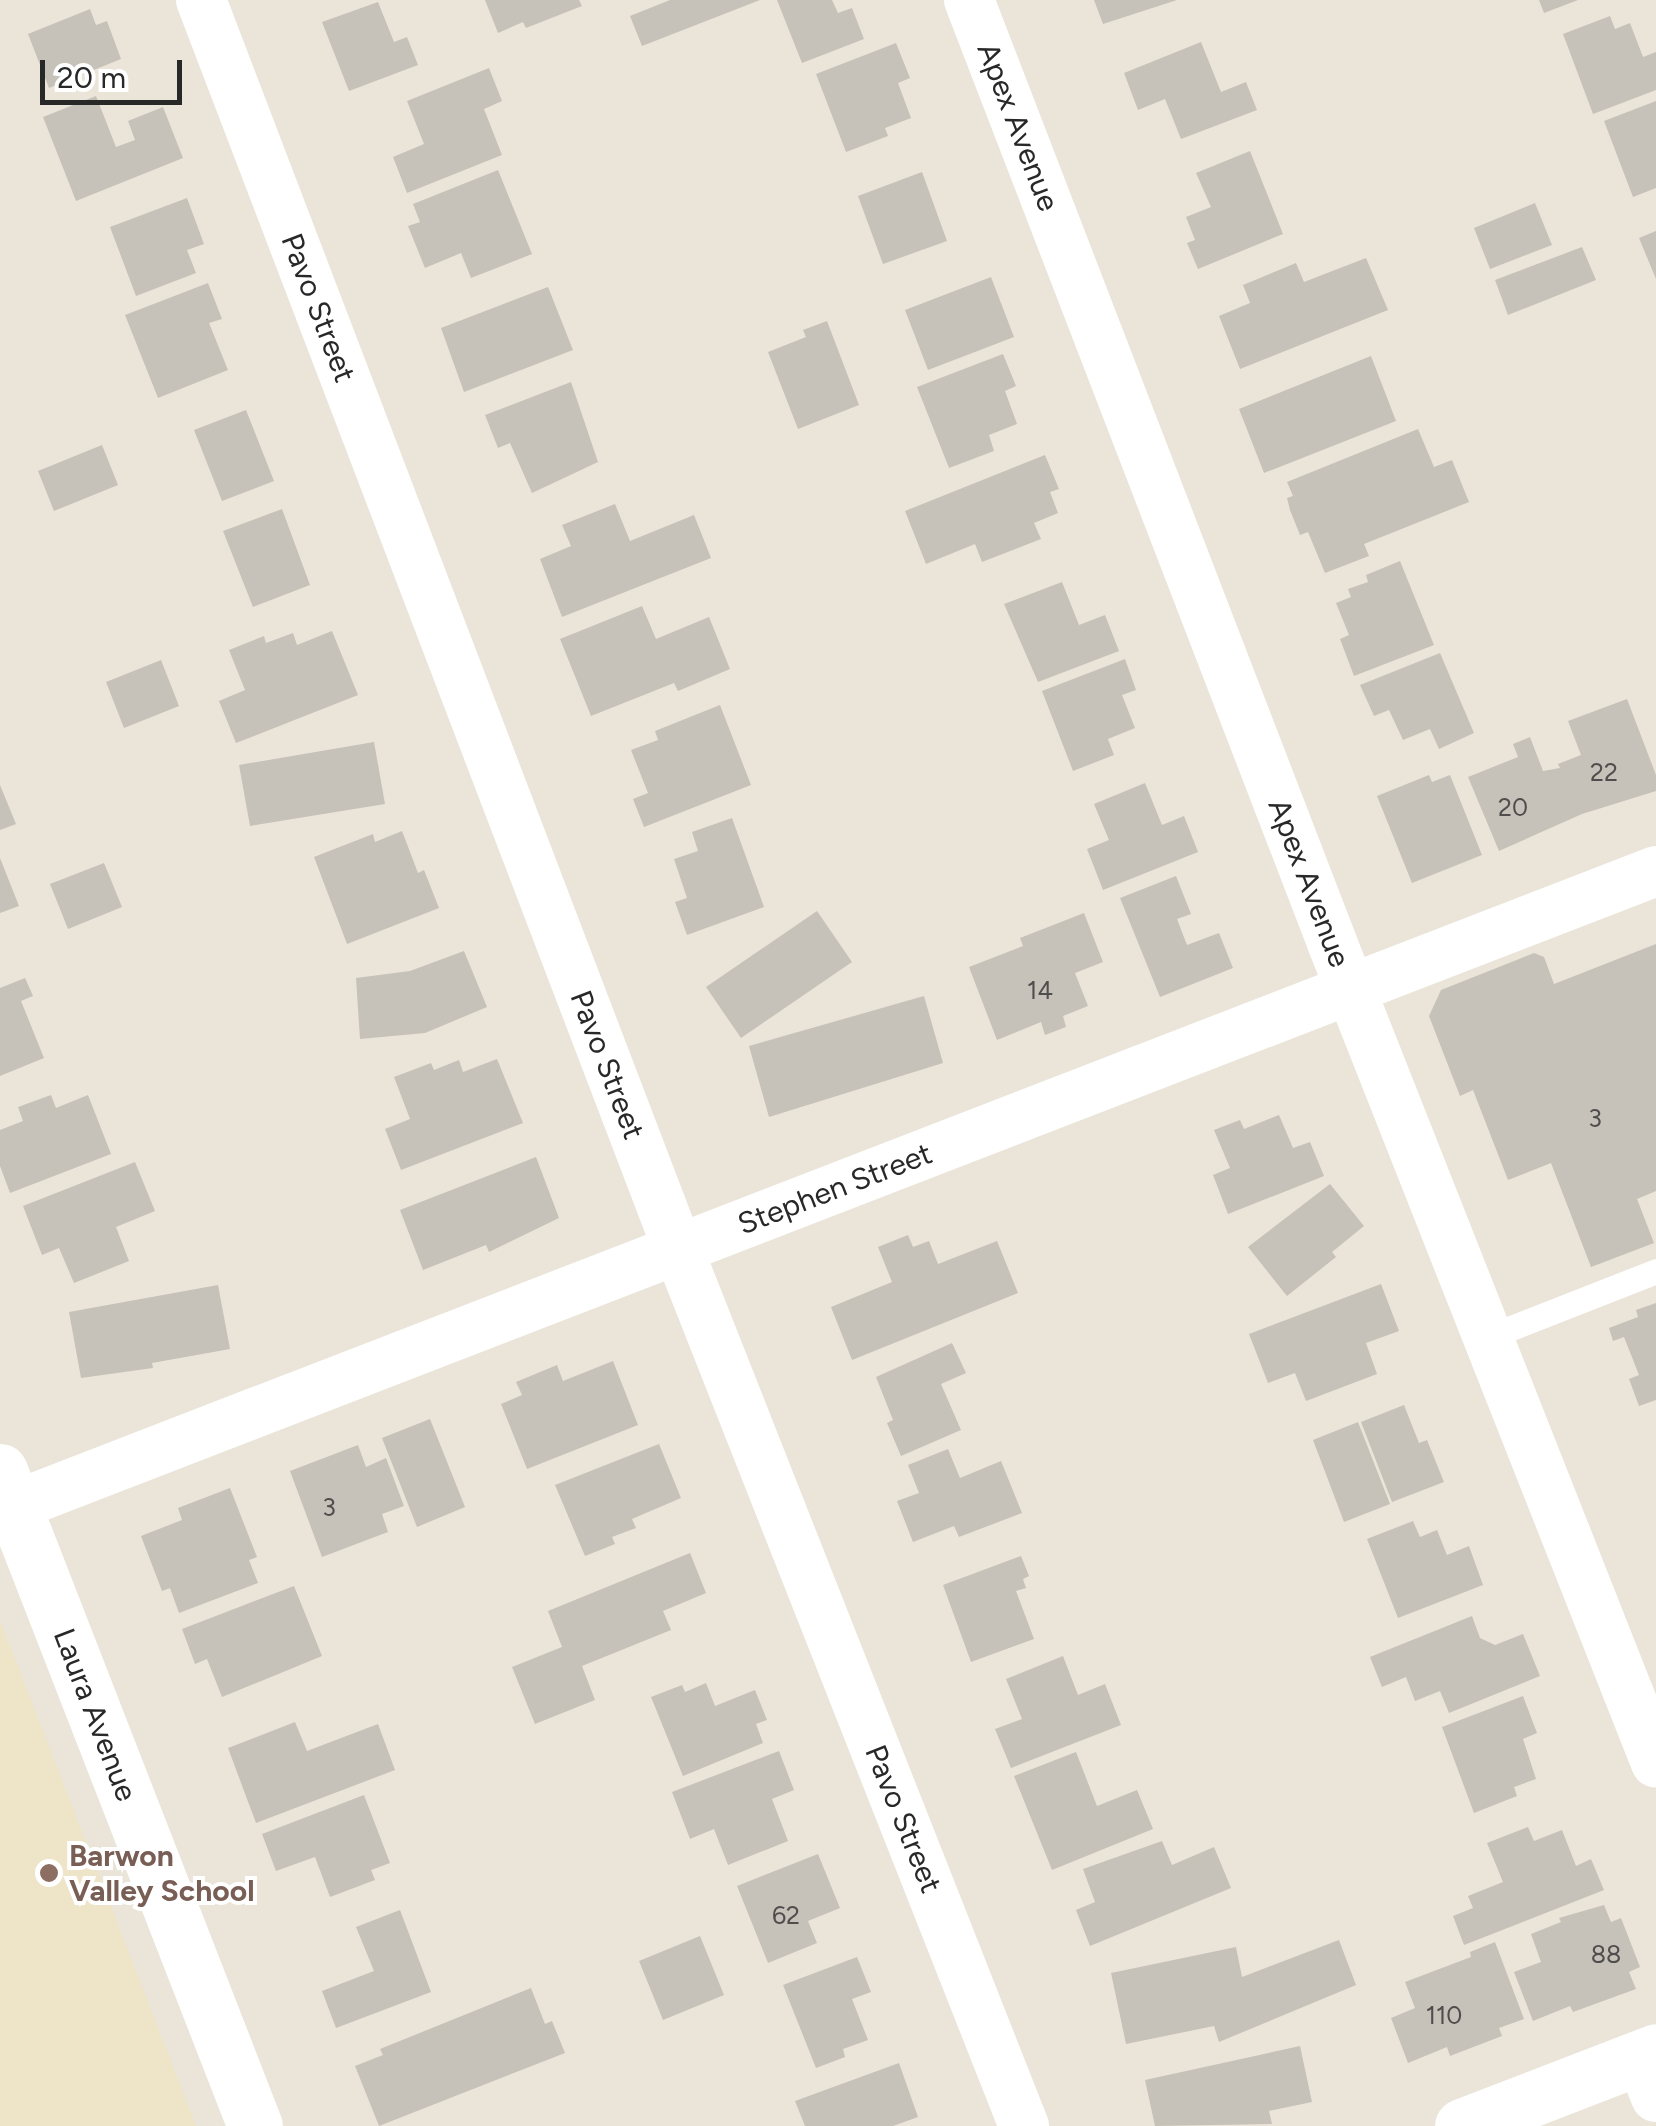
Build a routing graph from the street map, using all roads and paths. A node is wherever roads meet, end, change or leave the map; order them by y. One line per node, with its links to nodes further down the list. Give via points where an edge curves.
1 (201, 0): 5 (street, Pavo Street)
2 (969, 0): 4 (street, Apex Avenue)
3 (1656, 871): 4 (street, Stephen Street)
4 (1350, 990): 5 (street, Stephen Street); 7 (street, Apex Avenue)
5 (678, 1250): 8 (street, Stephen Street); 12 (street, Pavo Street)
6 (1656, 1271): 7 (lane)
7 (1488, 1337): 9 (street, Apex Avenue)
8 (7, 1488): 11 (street, Laura Avenue)
9 (1656, 1763)
10 (1651, 2069): 13 (street)
11 (255, 2126)
12 (1024, 2126)
13 (1462, 2126)

